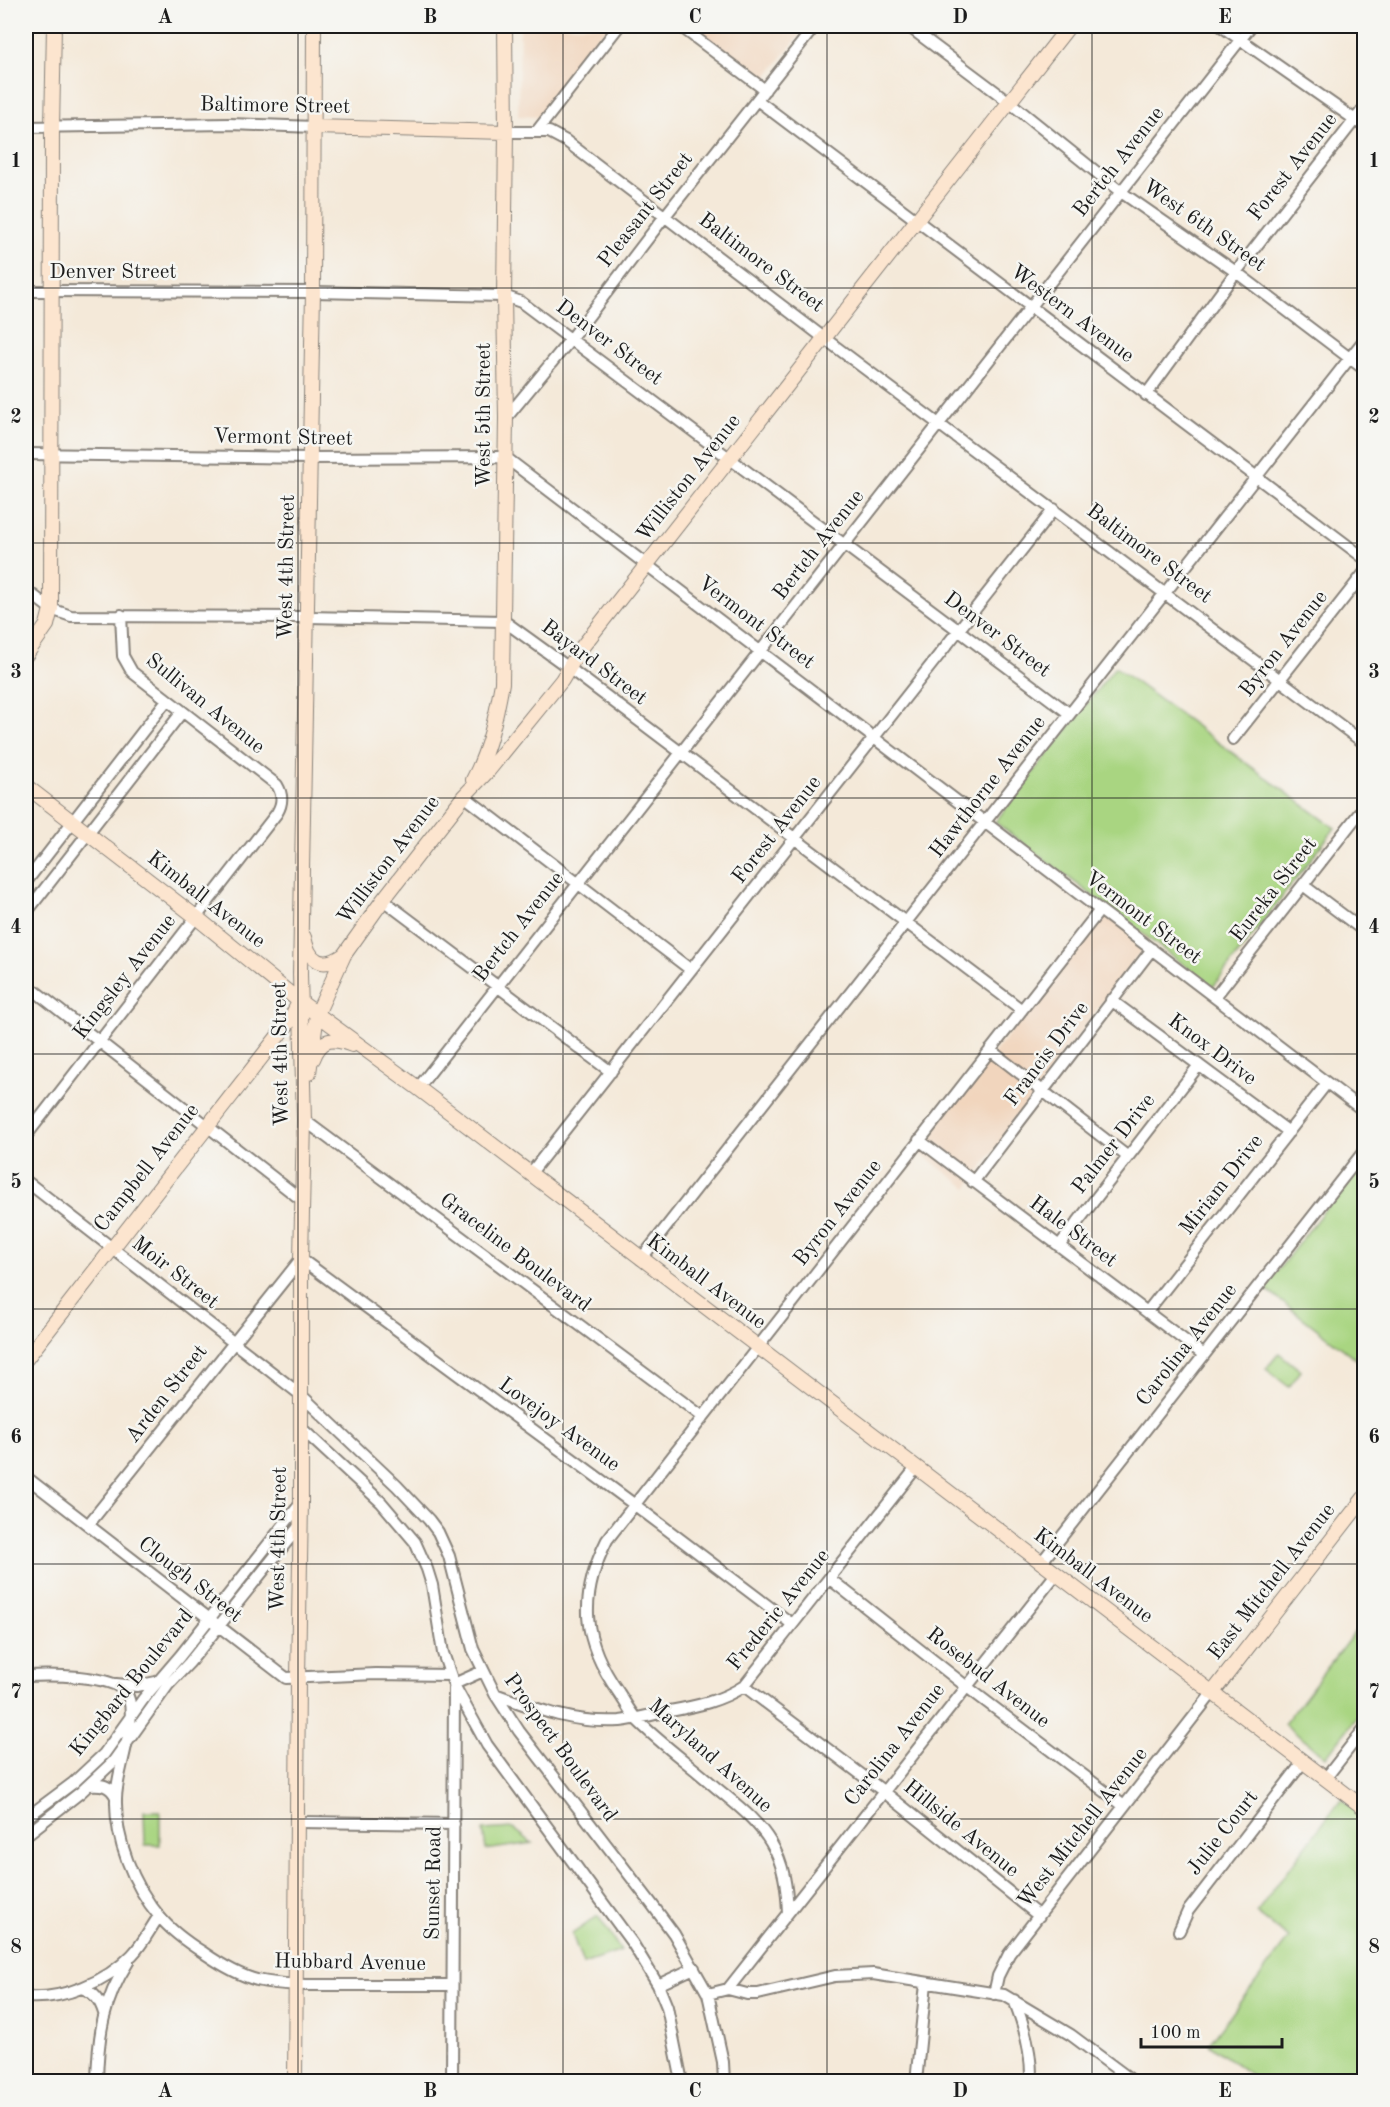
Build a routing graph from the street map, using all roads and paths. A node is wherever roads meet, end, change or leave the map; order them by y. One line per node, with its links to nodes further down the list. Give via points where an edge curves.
1 (54, 26): 19 (main road)
2 (314, 26): 18 (main road, West 4th Street)
3 (505, 26): 21 (main road, West 5th Street)
4 (619, 26): 20 (street)
5 (681, 26): 12 (street)
6 (815, 26): 12 (street, Pleasant Street)
7 (908, 26): 14 (street, West 6th Street)
8 (1069, 26): 14 (main road, Williston Avenue)
9 (1221, 26): 11 (street)
10 (1251, 26): 11 (street, Bertch Avenue)
11 (1240, 40): 16 (street); 22 (street, Bertch Avenue)
12 (765, 90): 13 (street, Pleasant Street)
13 (757, 100): 23 (street, Pleasant Street); 24 (street, Western Avenue)
14 (1008, 101): 22 (street, West 6th Street); 24 (main road, Williston Avenue)
15 (1365, 108): 16 (street, Forest Avenue)
16 (1360, 122): 25 (street, Forest Avenue)
17 (26, 127): 19 (street, Baltimore Street)
18 (314, 127): 19 (street, Baltimore Street, via 230,124); 21 (main road, Baltimore Street); 28 (main road, West 4th Street)
19 (52, 128): 27 (main road)
20 (537, 131): 21 (street, Baltimore Street); 23 (street, Baltimore Street, via 566,141)
21 (506, 132): 29 (main road, West 5th Street)
22 (1121, 192): 25 (street, West 6th Street); 30 (street, Bertch Avenue)
23 (665, 216): 31 (street, Baltimore Street); 32 (street, Pleasant Street)
24 (916, 221): 30 (street, Western Avenue); 31 (main road, Williston Avenue)
25 (1236, 272): 34 (street, West 6th Street); 36 (street, Forest Avenue)
26 (26, 291): 27 (street, Denver Street)
27 (52, 291): 28 (street, Denver Street); 40 (main road)
28 (313, 292): 29 (street, Denver Street); 42 (main road, West 4th Street)
29 (504, 296): 32 (street, Denver Street, via 529,307); 37 (main road, West 5th Street)
30 (1030, 307): 36 (street, Western Avenue); 38 (street, Bertch Avenue)
31 (824, 338): 38 (street, Baltimore Street); 43 (main road, Williston Avenue)
32 (571, 339): 37 (street, Pleasant Street); 43 (street, Denver Street)
33 (1365, 340): 34 (street, Hawthorne Avenue)
34 (1350, 358): 35 (street, West 6th Street); 44 (street, Hawthorne Avenue)
35 (1365, 369)
36 (1146, 395): 44 (street, Western Avenue)
37 (506, 418): 41 (main road, West 5th Street)
38 (939, 423): 45 (street, Baltimore Street); 46 (street, Bertch Avenue)
39 (26, 454): 40 (street, Vermont Street)
40 (51, 454): 42 (street, Vermont Street); 52 (main road)
41 (505, 457): 42 (street, Vermont Street); 48 (street, Vermont Street); 55 (main road, West 5th Street)
42 (309, 458): 54 (main road, West 4th Street)
43 (731, 459): 46 (street, Denver Street); 48 (main road, Williston Avenue)
44 (1256, 478): 47 (street, Western Avenue); 51 (street, Hawthorne Avenue)
45 (1054, 509): 51 (street, Baltimore Street); 56 (street, Forest Avenue)
46 (844, 544): 56 (street, Denver Street); 57 (street, Bertch Avenue)
47 (1365, 558)
48 (648, 565): 57 (street, Vermont Street); 59 (main road, Williston Avenue)
49 (1365, 573): 60 (street, Byron Avenue)
50 (26, 590): 52 (street)
51 (1166, 592): 60 (street, Baltimore Street); 63 (street, Hawthorne Avenue)
52 (51, 609): 53 (street, via 71,616); 58 (main road, via 47,625)
53 (121, 615): 54 (street); 61 (street, Sullivan Avenue, via 126,664)
54 (307, 617): 55 (street); 84 (main road, West 4th Street)
55 (504, 621): 59 (street, Bayard Street); 69 (main road, West 5th Street, via 502,683 494,724 480,768)
56 (958, 630): 63 (street, Denver Street); 64 (street, Forest Avenue)
57 (760, 651): 64 (street, Vermont Street); 67 (street, Bertch Avenue)
58 (26, 655)
59 (569, 668): 67 (street, Bayard Street); 69 (main road, Williston Avenue)
60 (1281, 681): 65 (street, Byron Avenue); 66 (street, Baltimore Street)
61 (167, 700): 62 (street, Sullivan Avenue); 72 (street)
62 (182, 712): 71 (street, Sullivan Avenue, via 277,785 282,797); 74 (street)
63 (1070, 714): 73 (street, Hawthorne Avenue)
64 (874, 738): 73 (street, Vermont Street); 75 (street, Forest Avenue)
65 (1233, 739)
66 (1365, 743)
67 (681, 753): 75 (street, Bayard Street); 77 (street, Bertch Avenue)
68 (26, 786): 72 (main road, Kimball Avenue)
69 (464, 796): 77 (street); 79 (main road, Williston Avenue)
70 (1365, 807): 78 (street, Eureka Street)
71 (278, 813): 82 (street, Kingsley Avenue)
72 (72, 822): 74 (main road, Kimball Avenue); 76 (street)
73 (985, 822): 80 (street, Vermont Street); 83 (street, Hawthorne Avenue)
74 (87, 834): 81 (street); 82 (main road, Kimball Avenue)
75 (794, 839): 83 (street, Bayard Street); 88 (street, Forest Avenue)
76 (26, 882)
77 (578, 884): 88 (street); 90 (street, Bertch Avenue)
78 (1303, 885): 85 (street); 91 (street, Eureka Street)
79 (383, 900): 87 (main road, Williston Avenue); 90 (street)
80 (1100, 910): 86 (street, Vermont Street); 94 (street, Byron Avenue)
81 (26, 913)
82 (196, 917): 93 (main road, Kimball Avenue); 96 (street, Kingsley Avenue)
83 (906, 922): 94 (street, Bayard Street); 120 (street, Hawthorne Avenue)
84 (301, 923): 87 (main road, via 308,952 314,959 327,964); 93 (main road, West 4th Street)
85 (1365, 931)
86 (1152, 949): 91 (street, Vermont Street); 92 (street, Francis Drive)
87 (344, 955): 95 (main road, Williston Avenue)
88 (691, 970): 101 (street, Forest Avenue)
89 (26, 984): 96 (street)
90 (497, 987): 101 (street); 103 (street, Bertch Avenue)
91 (1215, 997): 102 (street, Vermont Street)
92 (1112, 1000): 99 (street, Knox Drive); 104 (street, Francis Drive)
93 (299, 1001): 95 (main road, Kimball Avenue); 106 (main road, West 4th Street); 107 (main road, Campbell Avenue, via 289,1022)
94 (1022, 1010): 97 (street, Byron Avenue)
95 (317, 1014): 98 (main road, Kimball Avenue); 100 (main road, Williston Avenue)
96 (100, 1042): 107 (street); 109 (street, Kingsley Avenue)
97 (990, 1050): 104 (street); 110 (street, Byron Avenue)
98 (368, 1052): 100 (main road, via 347,1043 328,1041 316,1050); 103 (main road, Kimball Avenue)
99 (1199, 1065): 108 (street, Knox Drive); 112 (street, Palmer Drive)
100 (309, 1069): 106 (main road, Williston Avenue)
101 (611, 1072): 113 (street, Forest Avenue)
102 (1327, 1083): 105 (street, Vermont Street); 108 (street, Miriam Drive)
103 (418, 1088): 113 (main road, Kimball Avenue)
104 (1043, 1091): 112 (street); 115 (street, Francis Drive)
105 (1365, 1111)
106 (304, 1120): 116 (main road, West 4th Street); 127 (street, Graceline Boulevard)
107 (207, 1125): 116 (street); 118 (main road, Campbell Avenue)
108 (1289, 1132): 121 (street, Miriam Drive)
109 (26, 1136)
110 (920, 1140): 115 (street, Hale Street); 123 (street, Byron Avenue)
111 (1365, 1151): 124 (street, Carolina Avenue)
112 (1128, 1157): 117 (street, Palmer Drive)
113 (530, 1174): 120 (main road, Kimball Avenue)
114 (26, 1181): 118 (street, Moir Street)
115 (973, 1182): 117 (street, Hale Street)
116 (303, 1200): 119 (main road, West 4th Street)
117 (1059, 1246): 121 (street, Hale Street)
118 (111, 1248): 122 (street, Moir Street); 125 (main road, Campbell Avenue)
119 (300, 1259): 122 (street, Arden Street); 126 (main road, West 4th Street); 133 (street, Lovejoy Avenue)
120 (641, 1259): 123 (main road, Kimball Avenue)
121 (1147, 1312): 124 (street, Hale Street)
122 (232, 1343): 126 (street, Moir Street); 135 (street, Arden Street)
123 (757, 1347): 127 (street, Byron Avenue); 129 (main road, Kimball Avenue)
124 (1204, 1355): 137 (street, Carolina Avenue)
125 (26, 1359)
126 (301, 1395): 128 (main road, West 4th Street); 143 (street, Prospect Boulevard, via 397,1486 438,1532 449,1556 469,1635)
127 (703, 1417): 133 (street, Byron Avenue)
128 (301, 1428): 132 (main road, West 4th Street); 146 (street, via 381,1502 415,1542 432,1585 443,1653)
129 (916, 1468): 137 (main road, Kimball Avenue); 139 (street, Frederic Avenue)
130 (26, 1477): 135 (street, Clough Street)
131 (1365, 1498): 151 (main road, East Mitchell Avenue)
132 (301, 1503): 134 (main road, West 4th Street); 140 (street, Kingbard Boulevard)
133 (634, 1505): 136 (street, Byron Avenue); 141 (street, Lovejoy Avenue)
134 (301, 1524): 142 (street, Kingbard Boulevard); 145 (main road, West 4th Street)
135 (88, 1525): 140 (street, Clough Street)
136 (607, 1540): 154 (street, Maryland Avenue, via 591,1581 589,1626 602,1668)
137 (1041, 1563): 138 (main road, Kimball Avenue)
138 (1056, 1574): 150 (street, Carolina Avenue); 151 (main road, Kimball Avenue)
139 (830, 1579): 141 (street, Frederic Avenue); 150 (street, Rosebud Avenue)
140 (209, 1619): 142 (street, Clough Street); 147 (street, Kingbard Boulevard)
141 (792, 1624): 149 (street, Frederic Avenue)
142 (219, 1627): 145 (street, Clough Street, via 286,1678); 156 (street, Kingbard Boulevard, via 168,1685)
143 (483, 1671): 146 (street); 152 (street, Prospect Boulevard)
144 (26, 1676): 148 (street, via 94,1679)
145 (298, 1677): 146 (street, Clough Street, via 376,1674); 165 (main road, West 4th Street)
146 (453, 1681): 166 (street, Sunset Road); 177 (street, via 487,1745 633,1944)
147 (157, 1682): 148 (street, via 137,1686); 153 (street, Kingbard Boulevard)
148 (115, 1684): 153 (street, via 126,1693)
149 (744, 1686): 154 (street, Frederic Avenue, via 710,1702); 160 (street, Hillside Avenue)
150 (967, 1687): 160 (street, Carolina Avenue); 162 (street, Rosebud Avenue)
151 (1213, 1692): 157 (main road, Kimball Avenue); 162 (street, West Mitchell Avenue)
152 (495, 1694): 154 (street, Frederic Avenue, via 570,1719); 173 (street, Prospect Boulevard, via 657,1911)
153 (131, 1716): 156 (street); 164 (street, Kingbard Boulevard, via 90,1768)
154 (636, 1719): 168 (street, Maryland Avenue, via 745,1811 766,1835 783,1869)
155 (1365, 1729): 158 (street)
156 (127, 1744): 159 (street, Kingbard Boulevard); 161 (street, Hubbard Avenue)
157 (1303, 1762): 158 (main road, Kimball Avenue); 171 (street, Julie Court, via 1188,1911)
158 (1325, 1779): 163 (main road, Kimball Avenue)
159 (89, 1785): 161 (street, via 102,1784); 167 (street, Kingbard Boulevard)
160 (883, 1791): 168 (street, Carolina Avenue); 170 (street, Hillside Avenue)
161 (116, 1797): 169 (street, Hubbard Avenue, via 120,1837 132,1872)
162 (1124, 1806): 170 (street, West Mitchell Avenue)
163 (1365, 1808)
164 (26, 1818)
165 (298, 1822): 166 (street); 176 (main road, West 4th Street)
166 (454, 1824): 175 (street, Sunset Road)
167 (26, 1834)
168 (788, 1913): 179 (street)
169 (159, 1916): 172 (street); 176 (street, Hubbard Avenue, via 198,1949 235,1972)
170 (1039, 1916): 181 (street, West Mitchell Avenue, via 1002,1965)
171 (1179, 1931)
172 (133, 1954): 178 (street); 184 (street, via 112,1989)
173 (694, 1968): 177 (street); 180 (street, Prospect Boulevard)
174 (926, 1983): 179 (street, via 852,1974 758,1994); 181 (street); 190 (street)
175 (451, 1984): 176 (street, Hubbard Avenue); 187 (street, Sunset Road)
176 (296, 1985): 186 (main road, West 4th Street)
177 (658, 1985): 188 (street)
178 (82, 1988): 182 (street); 184 (street, via 94,1994)
179 (728, 1989): 180 (street)
180 (708, 1994): 189 (street, Prospect Boulevard)
181 (994, 1994): 183 (street)
182 (26, 1997)
183 (1014, 2000): 191 (street, via 1030,2050); 192 (street)
184 (104, 2013): 185 (street)
185 (97, 2082)
186 (295, 2082)
187 (452, 2082)
188 (682, 2082)
189 (724, 2082)
190 (916, 2082)
191 (1030, 2082)
192 (1134, 2082)

